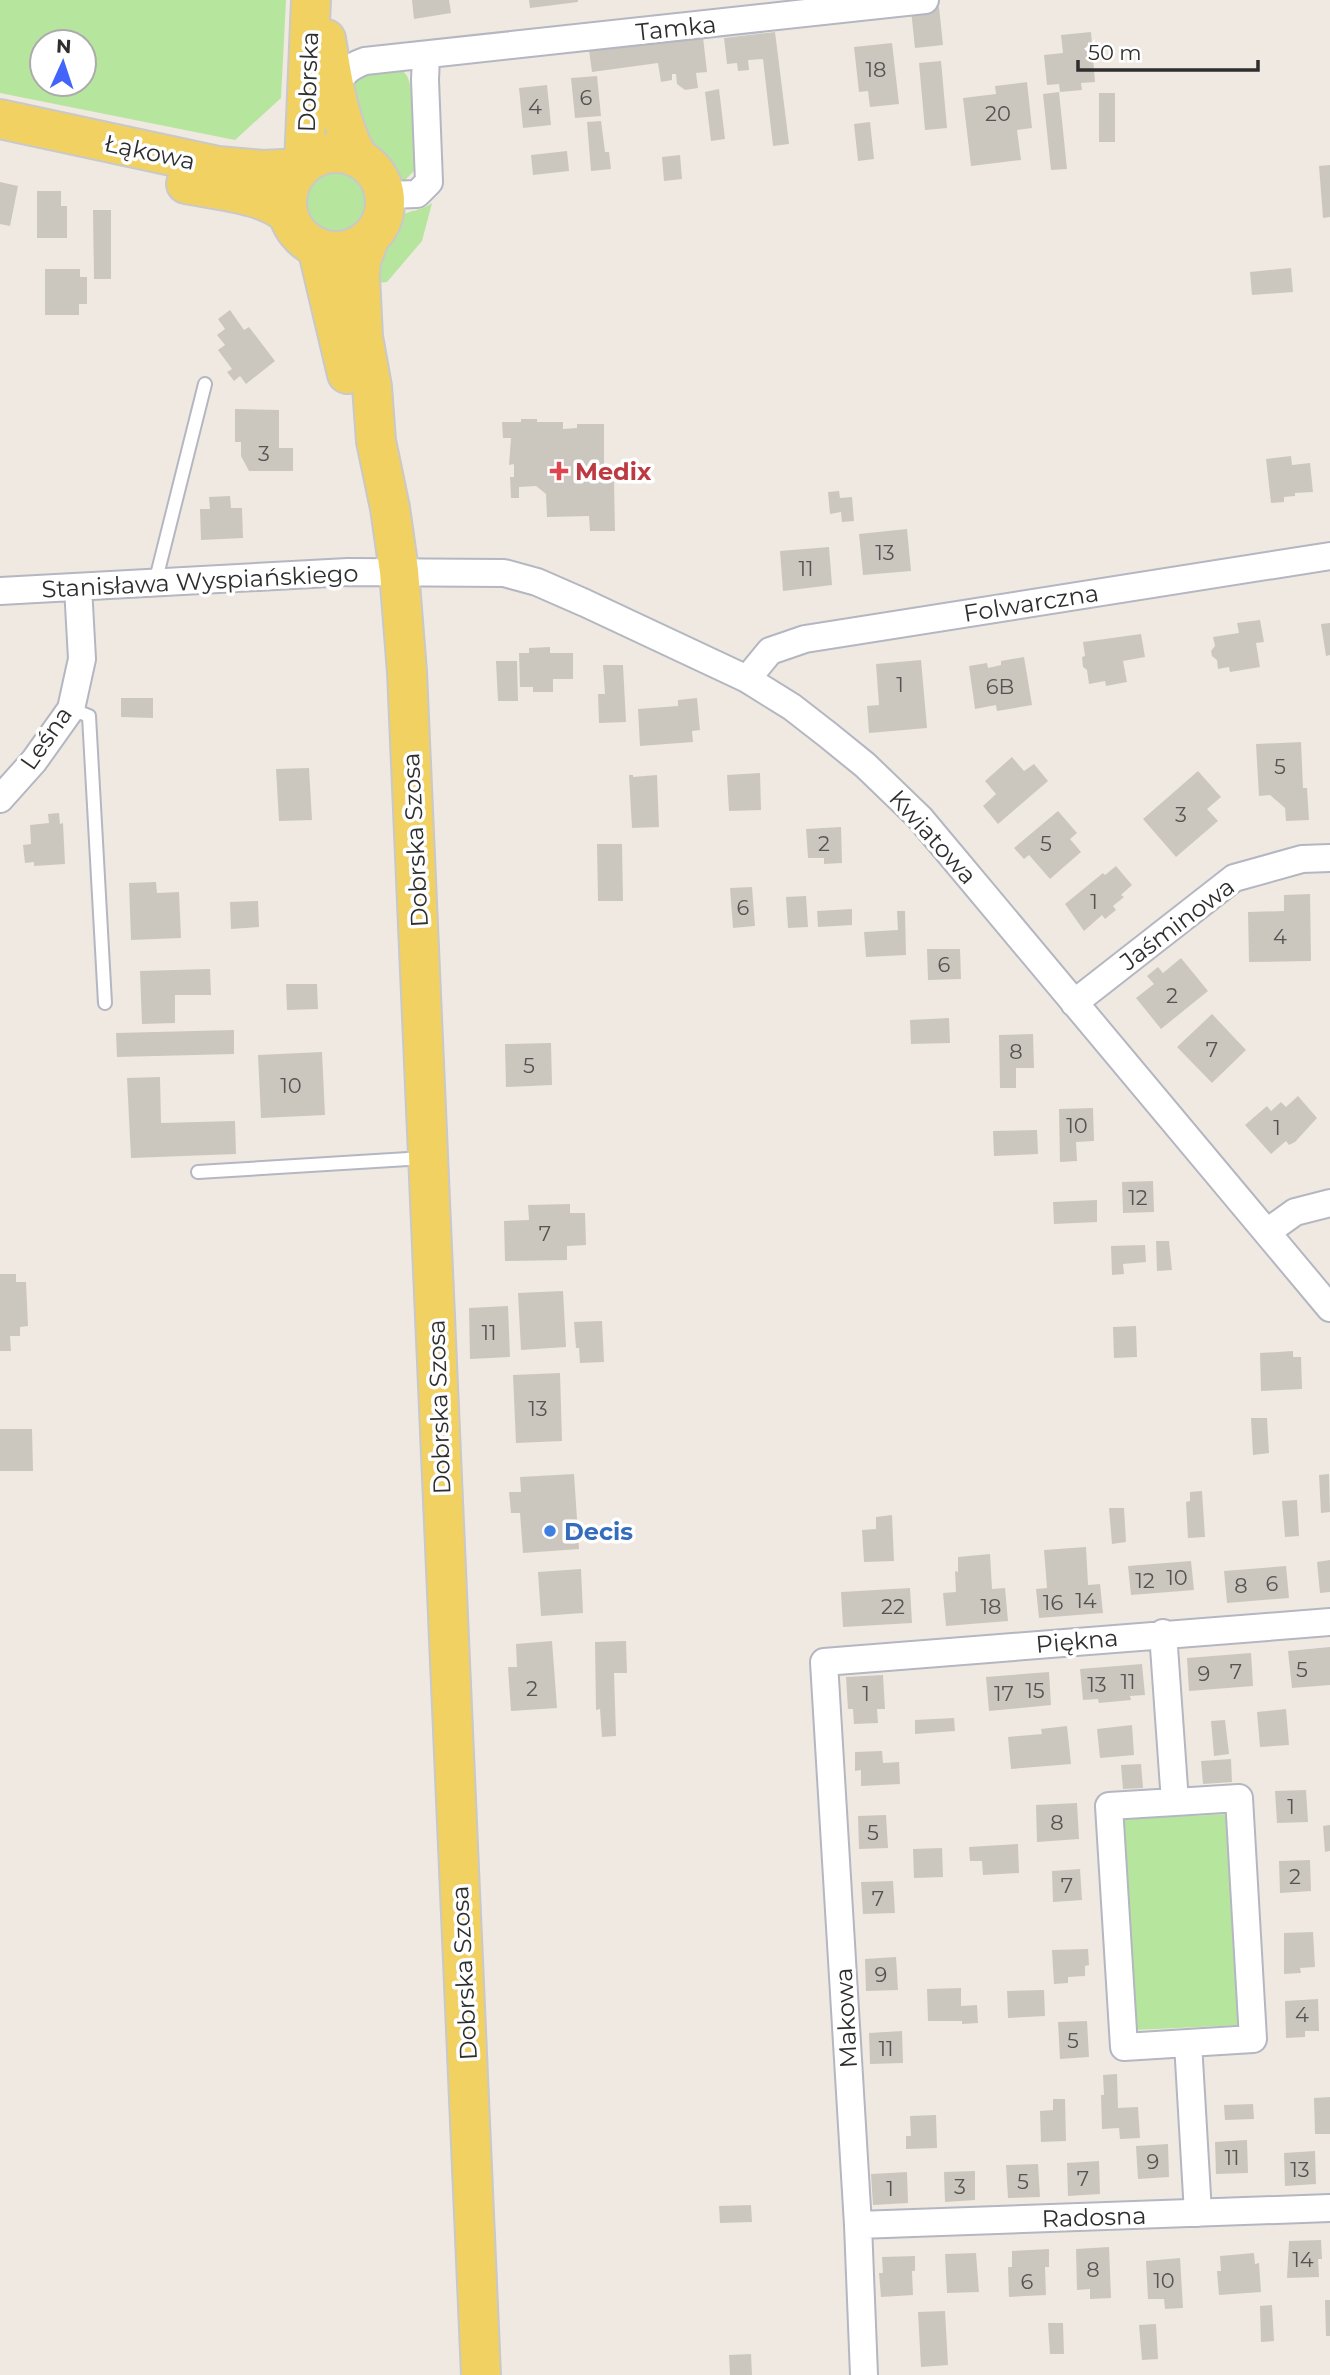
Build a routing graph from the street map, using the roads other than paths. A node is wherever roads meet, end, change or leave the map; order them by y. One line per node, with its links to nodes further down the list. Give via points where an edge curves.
1 (311, 0): 9 (main road, Dobrska)
2 (323, 0): 5 (main road, Dobrska)
3 (925, 0): 4 (street, Tamka)
4 (426, 56): 5 (street, Tamka, via 353,65); 10 (street, via 429,182 417,194)
5 (334, 90): 8 (main road, Dobrska, via 346,135)
6 (0, 119): 9 (main road, Łąkowa, via 218,166 263,170)
7 (0, 142): 11 (main road, Łąkowa, via 268,202)
8 (358, 158): 9 (main road, via 330,153); 10 (main road, via 376,174)
9 (303, 166): 11 (main road, via 289,190)
10 (386, 195): 12 (main road, via 380,225)
11 (289, 216): 13 (main road, via 295,229)
12 (370, 237): 13 (main road, via 345,250); 15 (main road, Dobrska Szosa, via 360,289)
13 (317, 247): 15 (main road, Dobrska Szosa, via 351,392)
14 (205, 384): 18 (lane)
15 (376, 441): 17 (main road, Dobrska Szosa)
16 (1330, 556): 21 (street, Folwarczna, via 805,639 770,651)
17 (399, 571): 18 (street, Stanisława Wyspiańskiego); 21 (street, Kwiatowa, via 505,573 537,582); 27 (main road, Dobrska Szosa)
18 (155, 583): 19 (street, Stanisława Wyspiańskiego)
19 (78, 587): 20 (street, Stanisława Wyspiańskiego); 22 (street, Leśna, via 82,659)
20 (0, 590)
21 (747, 679): 26 (street, Kwiatowa, via 866,765 920,818)
22 (71, 709): 23 (street, Leśna); 25 (lane, via 89,716)
23 (0, 799)
24 (1330, 858): 26 (street, Jaśminowa, via 1302,859 1234,878)
25 (105, 1003)
26 (1074, 1003): 30 (street, Kwiatowa)
27 (429, 1158): 28 (lane); 40 (main road, Dobrska Szosa)
28 (198, 1172)
29 (1330, 1203): 30 (street, via 1295,1212)
30 (1267, 1232): 31 (street, Kwiatowa)
31 (1330, 1308)
32 (1330, 1622): 33 (street, Piękna)
33 (1163, 1633): 34 (street, Piękna); 35 (street)
34 (824, 1662): 39 (street, Makowa)
35 (1175, 1802): 36 (street, via 1239,1798 1253,2039); 36 (street, via 1110,1806 1110,1819 1124,2047)
36 (1188, 2043): 38 (street)
37 (1330, 2208): 38 (street, Radosna)
38 (1198, 2213): 39 (street, Radosna)
39 (858, 2225): 41 (street, Makowa)
40 (481, 2375)
41 (864, 2375)

